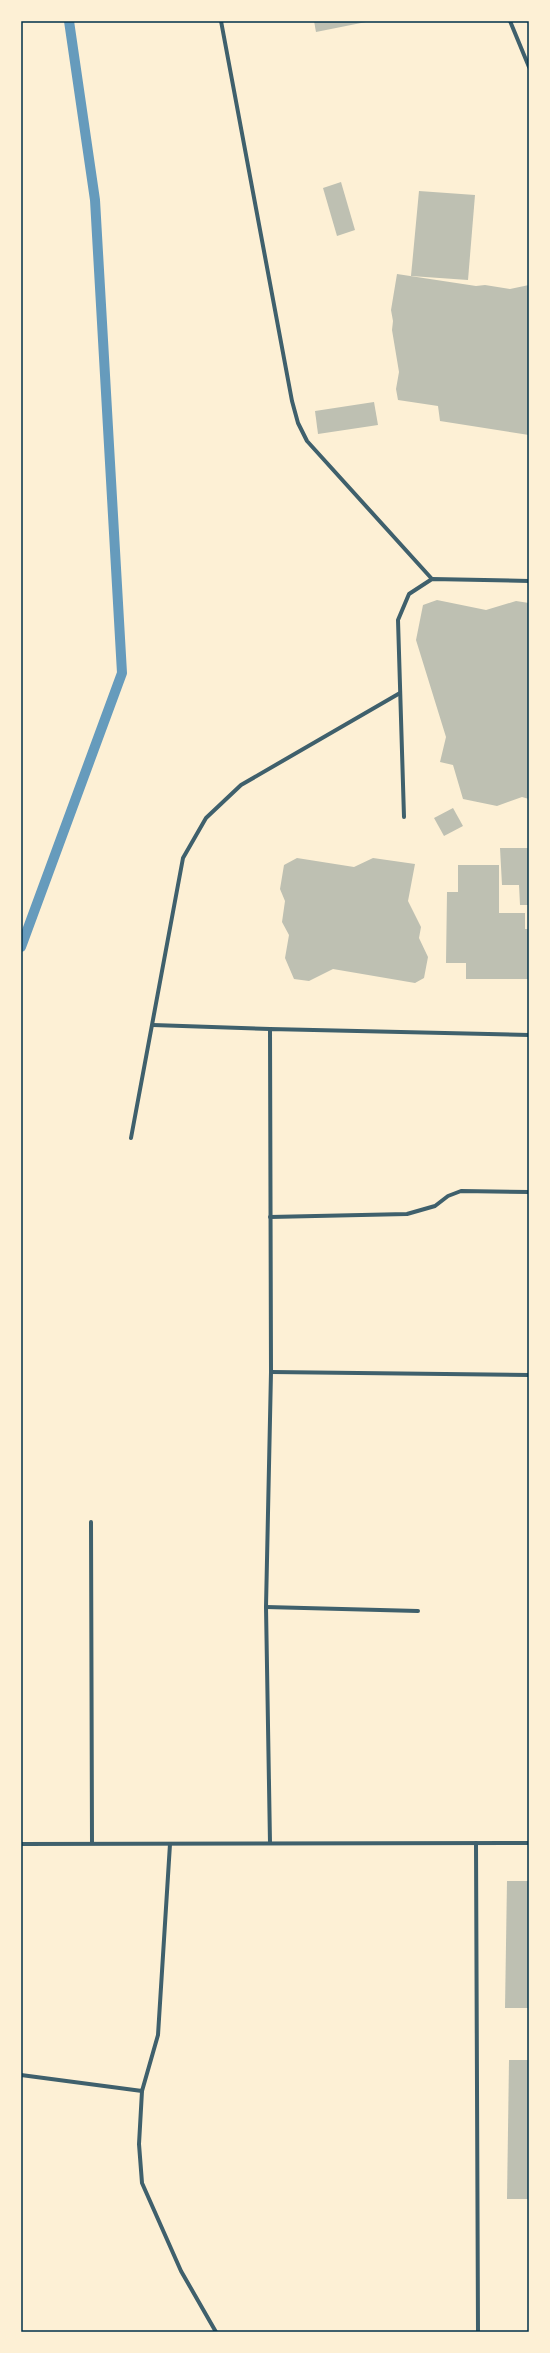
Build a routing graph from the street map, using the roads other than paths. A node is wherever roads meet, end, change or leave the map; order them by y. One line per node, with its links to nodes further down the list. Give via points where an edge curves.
1 (221, 21): 4 (street, via 298,423 307,441)
2 (510, 21): 3 (street)
3 (529, 67)
4 (432, 579): 5 (street); 6 (street, via 408,594 398,620)
5 (529, 581)
6 (400, 693): 7 (street); 8 (street, via 241,785 206,818 183,858)
7 (404, 817)
8 (152, 1025): 9 (street); 11 (street)
9 (270, 1029): 10 (street); 13 (street)
10 (529, 1035)
11 (131, 1138)
12 (529, 1192): 13 (street, via 460,1192 448,1196 435,1206 407,1214)
13 (270, 1217): 14 (street)
14 (271, 1372): 15 (street); 17 (street)
15 (529, 1375)
16 (91, 1522): 19 (street)
17 (266, 1607): 18 (street); 20 (street)
18 (418, 1611)
19 (92, 1843): 23 (street); 24 (street)
20 (270, 1843): 21 (street); 24 (street)
21 (476, 1843): 22 (street); 28 (street)
22 (529, 1843)
23 (21, 1844)
24 (170, 1844): 26 (street, via 158,2035)
25 (21, 2075): 26 (street)
26 (142, 2091): 27 (street, via 139,2144 142,2183 181,2271)
27 (216, 2332)
28 (478, 2332)

